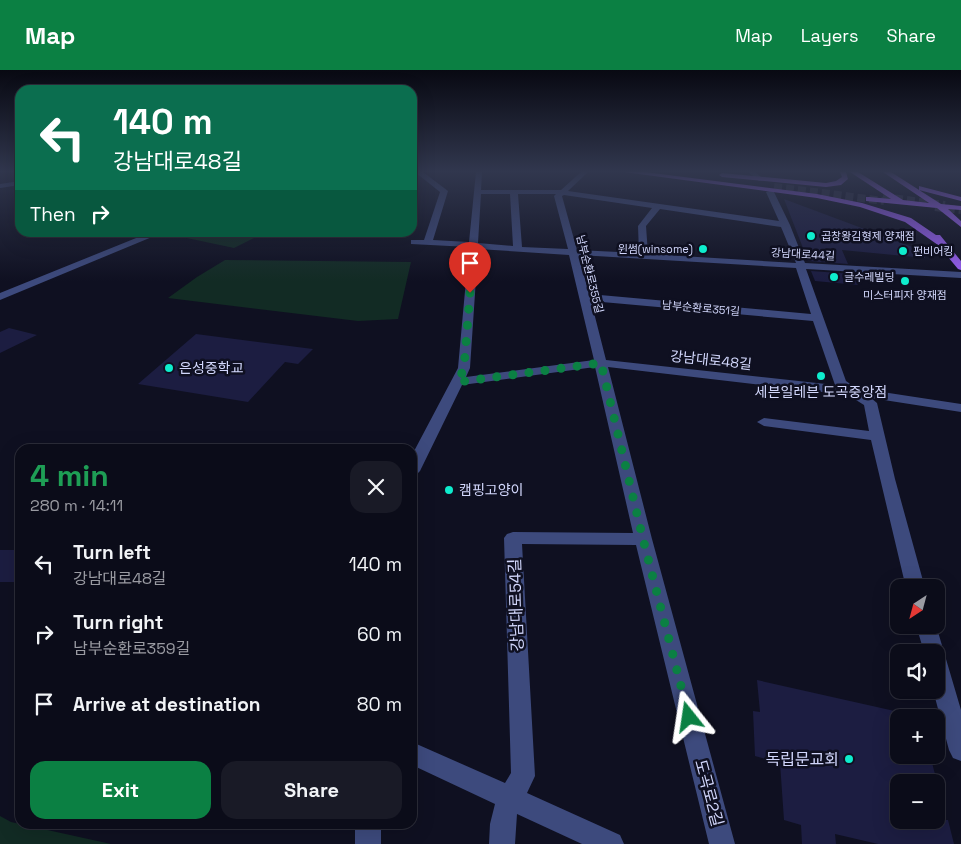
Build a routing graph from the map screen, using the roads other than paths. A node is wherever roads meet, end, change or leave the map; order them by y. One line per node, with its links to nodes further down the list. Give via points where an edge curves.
1 (439, 208): 17 (street)
2 (476, 208): 19 (street)
3 (515, 208): 20 (street)
4 (561, 208): 21 (street, 남부순환로355길)
5 (656, 208): 22 (street, via 642,226)
6 (672, 208): 13 (street)
7 (779, 208): 13 (street)
8 (875, 208): 18 (main road, via 908,220)
9 (910, 208): 18 (main road)
10 (942, 208): 14 (main road)
11 (945, 208): 12 (main road)
12 (961, 212)
13 (786, 225): 23 (street)
14 (961, 225)
15 (150, 237): 27 (street)
16 (414, 242): 17 (street, 강남대로44길)
17 (428, 242): 19 (street, 강남대로44길)
18 (942, 243): 24 (main road)
19 (472, 245): 20 (street, 강남대로44길); 30 (street, via 466,350)
20 (518, 249): 21 (street, 강남대로44길)
21 (573, 252): 22 (street, 강남대로44길); 26 (street, 남부순환로355길)
22 (644, 256): 23 (street, 강남대로44길)
23 (800, 266): 25 (street, 강남대로44길); 28 (street)
24 (961, 267)
25 (961, 275)
26 (584, 296): 28 (street, 남부순환로351길); 29 (street, 남부순환로355길)
27 (0, 297)
28 (819, 318): 31 (street, via 840,382)
29 (601, 363): 30 (street, 강남대로48길); 31 (street, 강남대로48길); 36 (street, 도곡로2길)
30 (458, 382): 35 (street)
31 (852, 392): 32 (street, 강남대로48길); 34 (street, via 870,402)
32 (961, 408)
33 (764, 422): 34 (street)
34 (879, 437): 37 (street)
35 (417, 461)
36 (643, 539): 41 (street, 강남대로54길, via 513,538 523,776); 46 (street, 도곡로2길)
37 (914, 579)
38 (945, 693): 39 (street)
39 (961, 750)
40 (417, 755): 41 (street)
41 (509, 798): 44 (street, 강남대로54길, via 501,821); 45 (street)
42 (368, 829): 43 (street)
43 (368, 844)
44 (502, 844)
45 (611, 844)
46 (722, 844)

